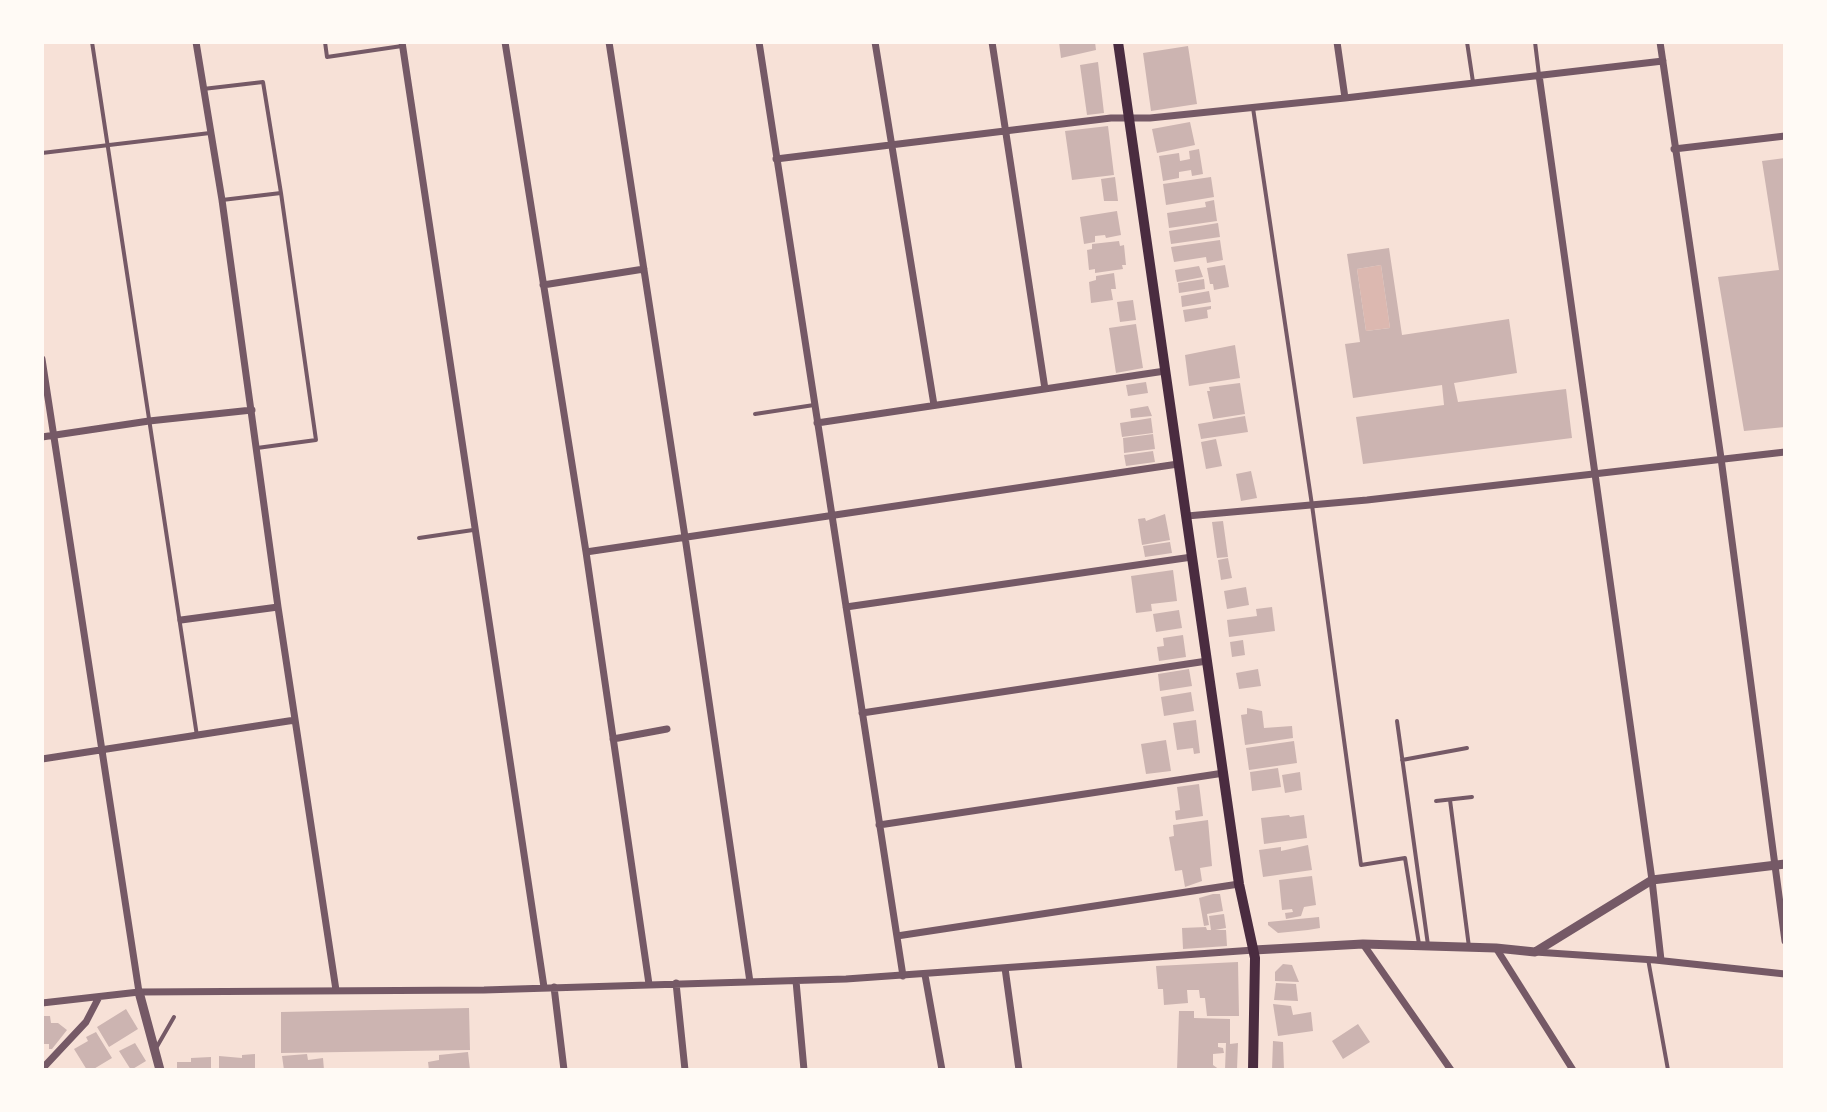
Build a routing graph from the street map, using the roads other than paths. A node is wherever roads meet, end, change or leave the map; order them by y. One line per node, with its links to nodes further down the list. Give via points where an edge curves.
1 (92, 42): 25 (lane)
2 (196, 42): 18 (street)
3 (325, 42): 14 (lane, via 327,57)
4 (505, 42): 33 (street)
5 (609, 42): 32 (street)
6 (759, 42): 29 (street)
7 (875, 42): 26 (street)
8 (992, 42): 22 (street)
9 (1118, 42): 21 (main road)
10 (1337, 42): 19 (street)
11 (1467, 42): 17 (lane)
12 (1535, 42): 16 (lane)
13 (1660, 42): 15 (street)
14 (402, 44): 53 (street)
15 (1663, 61): 16 (street); 27 (street)
16 (1539, 75): 17 (street); 49 (street)
17 (1473, 82): 19 (street)
18 (203, 89): 23 (street); 30 (lane, via 263,82)
19 (1345, 98): 20 (street)
20 (1253, 108): 21 (street); 50 (lane)
21 (1129, 118): 22 (street); 35 (main road)
22 (1006, 132): 26 (street); 36 (street)
23 (210, 133): 25 (lane); 31 (street)
24 (1785, 136): 27 (street)
25 (108, 145): 28 (lane); 41 (lane)
26 (892, 145): 29 (street); 38 (street)
27 (1674, 149): 47 (street)
28 (42, 153)
29 (776, 159): 37 (street)
30 (281, 193): 31 (lane); 45 (lane, via 316,440)
31 (222, 200): 39 (street)
32 (644, 269): 33 (street); 54 (street)
33 (543, 285): 56 (street)
34 (42, 359): 43 (street)
35 (1165, 371): 36 (street); 48 (main road)
36 (1045, 389): 38 (street)
37 (814, 405): 40 (lane); 42 (street)
38 (934, 405): 42 (street)
39 (252, 410): 41 (street); 45 (street)
40 (755, 414)
41 (149, 421): 43 (street); 60 (lane)
42 (817, 423): 51 (street)
43 (54, 435): 44 (street); 69 (street)
44 (42, 437)
45 (257, 448): 58 (street)
46 (1785, 452): 47 (street)
47 (1721, 458): 49 (street); 78 (street)
48 (1178, 464): 51 (street); 52 (main road)
49 (1595, 473): 50 (street); 79 (street)
50 (1312, 505): 52 (street); 84 (lane, via 1361,865 1405,858)
51 (832, 515): 54 (street); 59 (street)
52 (1187, 516): 57 (main road)
53 (473, 530): 55 (lane); 99 (street)
54 (685, 537): 56 (street); 96 (street)
55 (419, 538)
56 (586, 552): 67 (street)
57 (1192, 557): 59 (street); 61 (main road)
58 (278, 607): 60 (street); 63 (street)
59 (846, 607): 62 (street)
60 (181, 620): 66 (lane)
61 (1207, 661): 62 (street); 72 (main road)
62 (862, 713): 76 (street)
63 (295, 720): 66 (street); 101 (street)
64 (1397, 721): 71 (lane)
65 (667, 729): 67 (street)
66 (197, 736): 69 (street)
67 (613, 739): 98 (street)
68 (1467, 748): 71 (lane)
69 (102, 749): 70 (street); 102 (street)
70 (42, 759)
71 (1402, 760): 84 (lane)
72 (1224, 773): 76 (street); 80 (main road)
73 (1472, 797): 74 (lane)
74 (1450, 800): 75 (lane); 85 (lane)
75 (1436, 801)
76 (879, 825): 81 (street)
77 (1785, 864): 78 (street)
78 (1773, 866): 79 (street); 82 (street)
79 (1652, 880): 88 (street); 90 (street)
80 (1239, 884): 81 (street); 87 (main road)
81 (897, 936): 94 (street)
82 (1785, 941)
83 (1363, 944): 84 (street); 87 (street); 115 (street)
84 (1424, 946): 85 (street)
85 (1469, 947): 86 (street)
86 (1496, 948): 88 (street); 116 (street)
87 (1254, 950): 91 (street); 114 (main road)
88 (1535, 952): 89 (street)
89 (1648, 959): 90 (street); 117 (lane)
90 (1661, 960): 92 (street)
91 (1005, 968): 93 (street); 113 (street)
92 (1785, 974)
93 (925, 975): 94 (street); 112 (street)
94 (903, 976): 95 (street)
95 (796, 981): 96 (street); 111 (street)
96 (750, 982): 97 (street)
97 (676, 983): 98 (street); 110 (street)
98 (649, 984): 100 (street)
99 (544, 987): 100 (street); 101 (street)
100 (554, 987): 109 (street)
101 (336, 990): 102 (street)
102 (139, 992): 103 (street); 106 (street)
103 (99, 997): 104 (street); 107 (street, via 86,1022)
104 (42, 1003)
105 (174, 1017): 106 (lane)
106 (155, 1051): 108 (street)
107 (42, 1069)
108 (160, 1070)
109 (564, 1070)
110 (685, 1070)
111 (804, 1070)
112 (942, 1070)
113 (1019, 1070)
114 (1253, 1070)
115 (1451, 1070)
116 (1573, 1070)
117 (1668, 1070)

